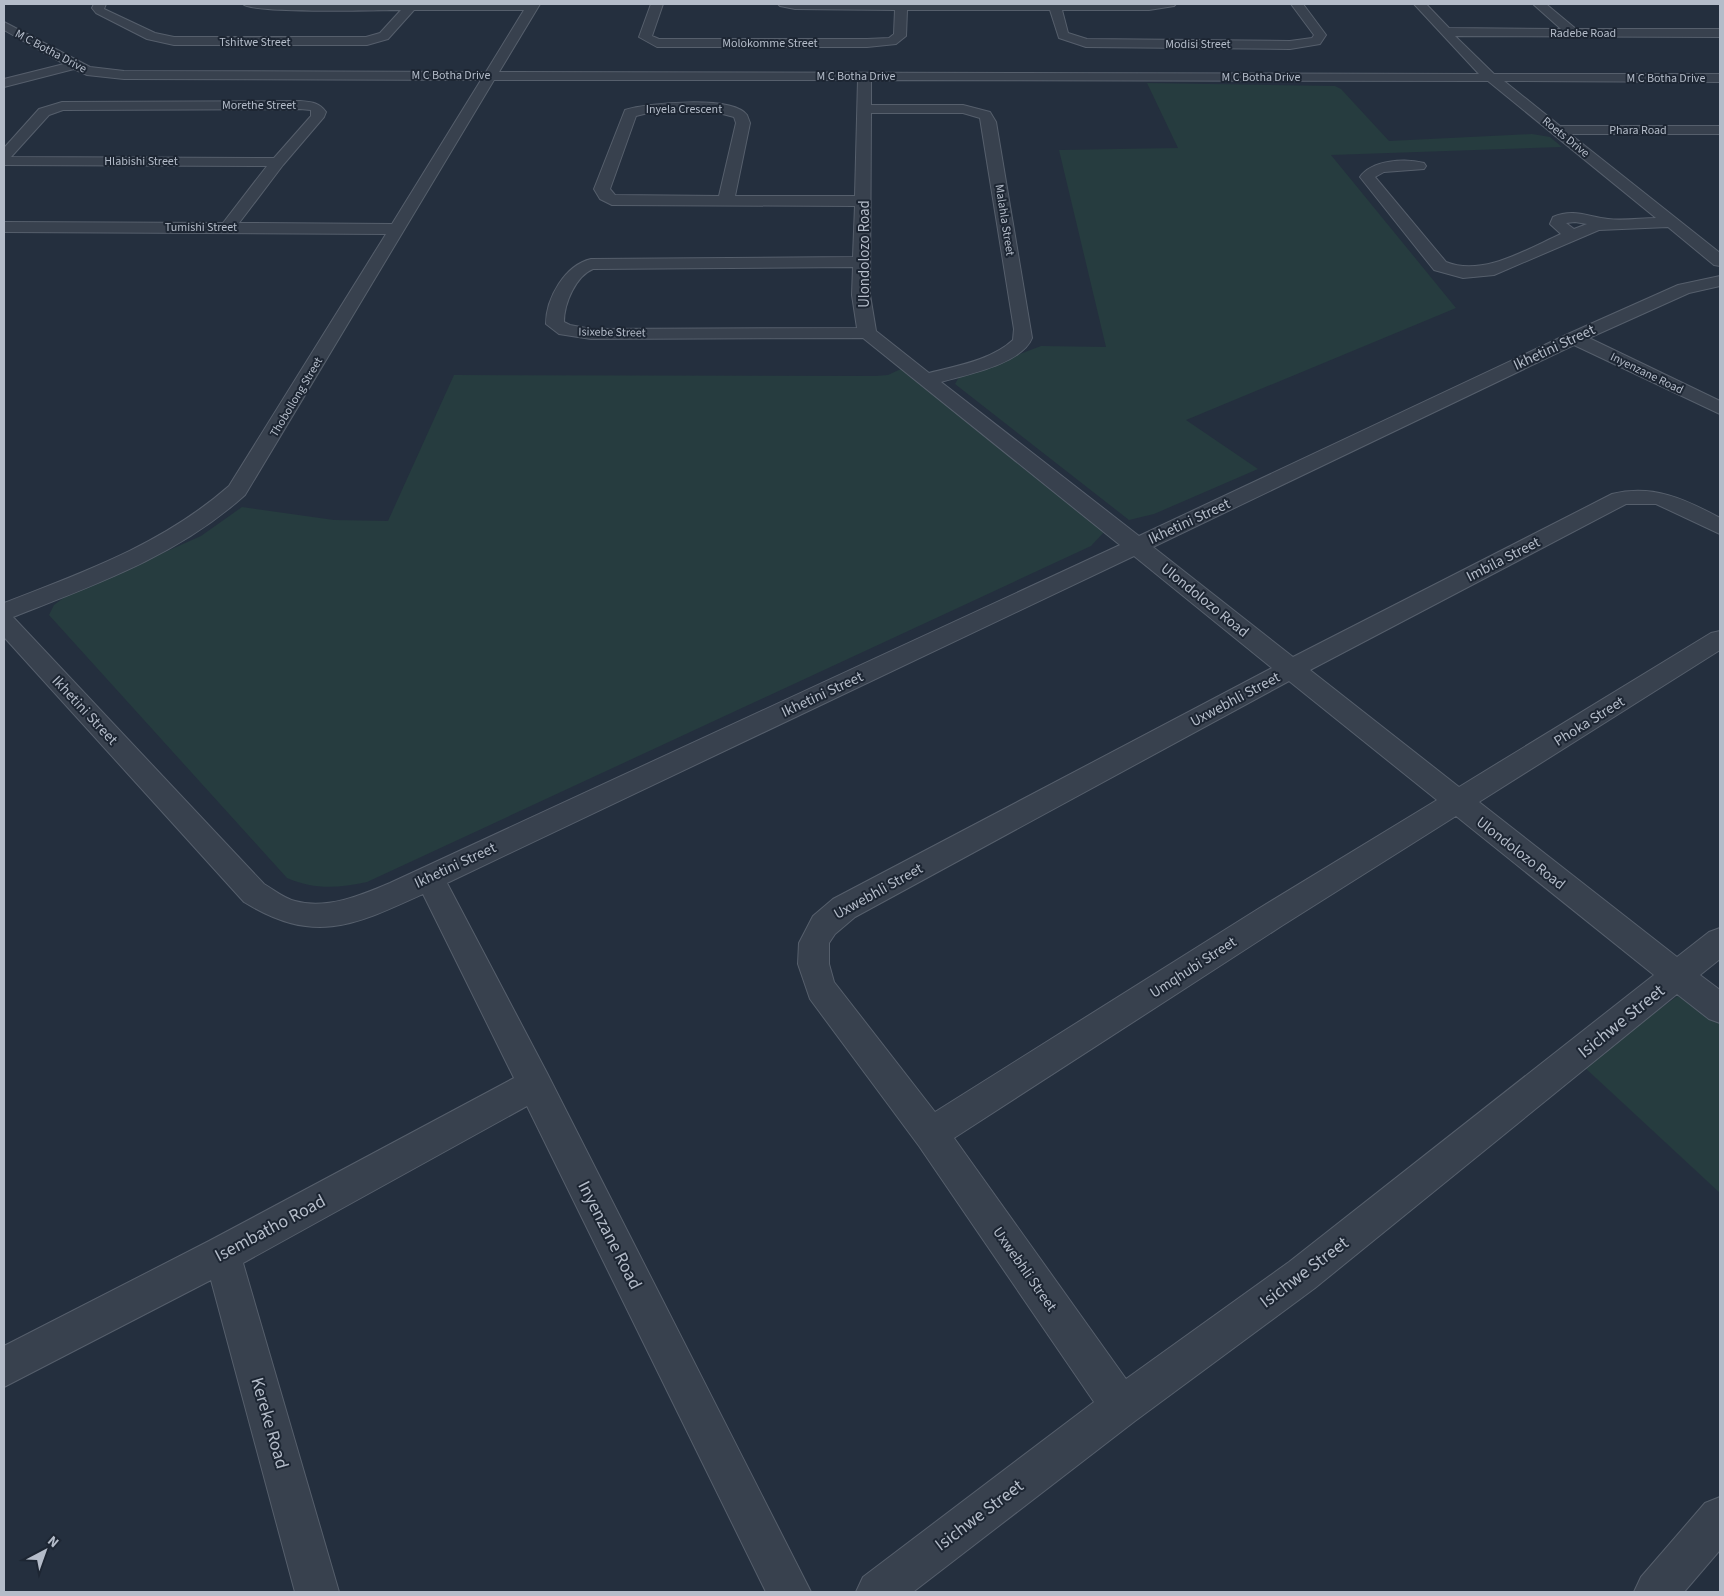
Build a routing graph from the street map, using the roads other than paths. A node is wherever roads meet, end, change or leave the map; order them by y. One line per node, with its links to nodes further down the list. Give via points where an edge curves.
1 (100, 4): 12 (street, Tshitwe Street, via 100,11 151,36 187,42 367,41 384,36)
2 (249, 4): 12 (street)
3 (657, 4): 11 (street, Molokomme Street, via 645,37 657,43 867,44 892,41 900,36)
4 (784, 4): 11 (street)
5 (1169, 4): 10 (street, via 1149,7)
6 (1297, 4): 10 (street, Modisi Street, via 1320,35 1316,41 1290,45 1086,43 1062,35)
7 (1420, 4): 14 (street, Roets Drive)
8 (1539, 4): 15 (street)
9 (533, 5): 12 (street); 18 (street, Thobollong Street)
10 (1055, 5): 11 (street)
11 (901, 6)
12 (410, 7)
13 (4, 25): 17 (street, M C Botha Drive)
14 (1446, 32): 15 (street, Radebe Road); 20 (street, Roets Drive)
15 (1572, 32): 16 (street, Radebe Road)
16 (1720, 33)
17 (74, 65): 18 (street, M C Botha Drive, via 94,73 124,75); 22 (street)
18 (489, 75): 19 (street, M C Botha Drive); 36 (street, Thobollong Street)
19 (865, 77): 20 (street, M C Botha Drive); 23 (street, Ulondolozo Road)
20 (1490, 77): 21 (street, M C Botha Drive); 24 (street, Roets Drive)
21 (1720, 78)
22 (4, 83)
23 (866, 109): 32 (street, Ulondolozo Road); 42 (street, Malahla Street, via 963,109 985,115 989,122 1023,340 1018,346 988,360)
24 (1556, 130): 25 (street, Phara Road); 33 (street, Roets Drive)
25 (1713, 130): 26 (street)
26 (1720, 140)
27 (4, 156): 29 (street, Morethe Street, via 50,109 79,104 300,105 315,108 319,112 317,117)
28 (4, 161): 29 (street, Hlabishi Street)
29 (278, 162): 35 (street, Morethe Street)
30 (1419, 166): 33 (street, via 1377,168 1367,177 1440,266 1453,272 1472,274 1488,271 1608,224)
31 (726, 200): 31 (street, Inyela Crescent, via 620,201 605,196 603,185 630,113 648,107 724,108 740,115 742,123); 32 (street, Inyela Crescent)
32 (864, 201): 38 (street, Ulondolozo Road)
33 (1672, 222): 37 (street, Roets Drive)
34 (4, 227): 35 (street, Tumishi Street)
35 (228, 227): 36 (street, Tumishi Street)
36 (398, 229): 46 (street, Thobollong Street, via 249,474 224,503 207,518 148,550)
37 (1720, 261)
38 (862, 262): 40 (street, Ulondolozo Road, via 861,295); 40 (street, Isixebe Street, via 591,264 579,268 571,276 555,324 565,330 591,334)
39 (1720, 281): 41 (street, Ikhetini Street, via 1684,289)
40 (867, 332): 42 (street, Ulondolozo Road)
41 (1574, 338): 43 (street, Inyenzane Road); 45 (street, Ikhetini Street)
42 (925, 380): 45 (street, Ulondolozo Road)
43 (1720, 408)
44 (1720, 527): 49 (street, Imbila Street, via 1658,497 1632,495 1620,498)
45 (1137, 546): 49 (street, Ulondolozo Road); 51 (street, Ikhetini Street)
46 (4, 612)
47 (4, 622): 51 (street, Ikhetini Street, via 254,893 276,906 302,915 338,912 376,901)
48 (1720, 639): 50 (street, Phoka Street)
49 (1291, 669): 50 (street, Ulondolozo Road); 56 (street, Uxwebhli Street, via 844,908 822,925 812,950 821,989)
50 (1457, 802): 53 (street, Ulondolozo Road); 56 (street, Umqhubi Street)
51 (430, 878): 55 (street, Inyenzane Road)
52 (1720, 941): 53 (street, Isichwe Street)
53 (1677, 975): 54 (street, Ulondolozo Road); 59 (street, Isichwe Street, via 1400,1199)
54 (1720, 1009)
55 (535, 1084): 57 (street, Isembatho Road); 62 (street, Inyenzane Road)
56 (930, 1134): 59 (street, Uxwebhli Street)
57 (222, 1254): 58 (street, Isembatho Road); 61 (street, Kereke Road)
58 (4, 1367)
59 (1121, 1407): 63 (street, Isichwe Street)
60 (1720, 1518): 64 (street)
61 (317, 1592)
62 (789, 1592)
63 (878, 1592)
64 (1656, 1592)

